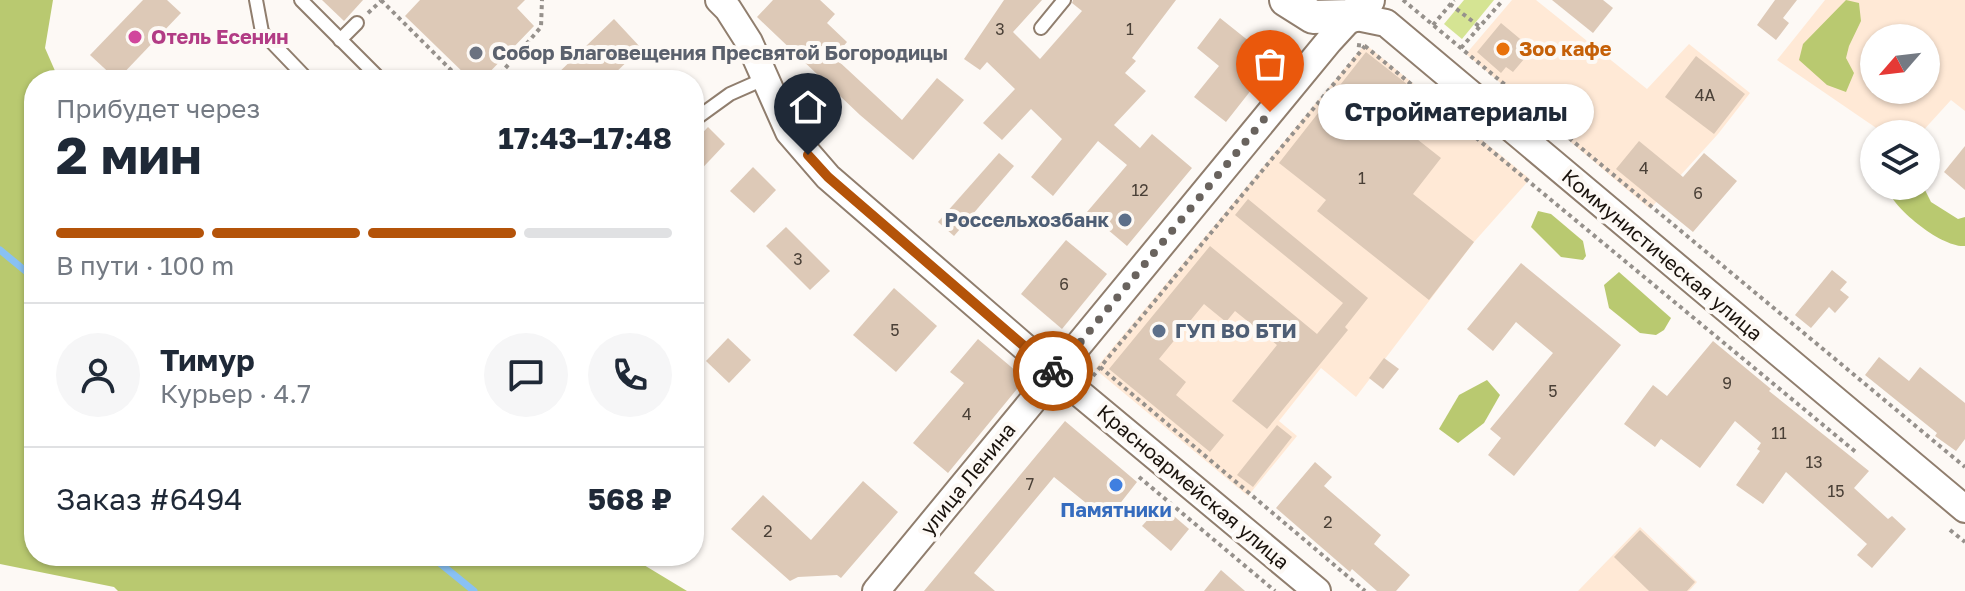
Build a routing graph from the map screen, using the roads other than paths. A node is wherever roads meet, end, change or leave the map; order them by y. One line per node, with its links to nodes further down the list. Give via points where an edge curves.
1 (256, 0): 10 (lane, via 262,32)
2 (301, 0): 9 (lane)
3 (719, 0): 12 (street, Красноармейская улица, via 749,42)
4 (1064, 0): 8 (lane)
5 (1286, 0): 6 (street, via 1313,17)
6 (1369, 13): 14 (street, улица Ленина); 15 (street, Коммунистическая улица)
7 (357, 23): 9 (lane)
8 (1041, 28)
9 (340, 40): 11 (lane)
10 (298, 70)
11 (371, 70)
12 (764, 79): 13 (lane); 14 (street, Красноармейская улица, via 789,132 828,177)
13 (704, 113)
14 (1055, 373): 16 (street, улица Ленина); 17 (street, Красноармейская улица)
15 (1965, 509)
16 (876, 591)
17 (1317, 591)

